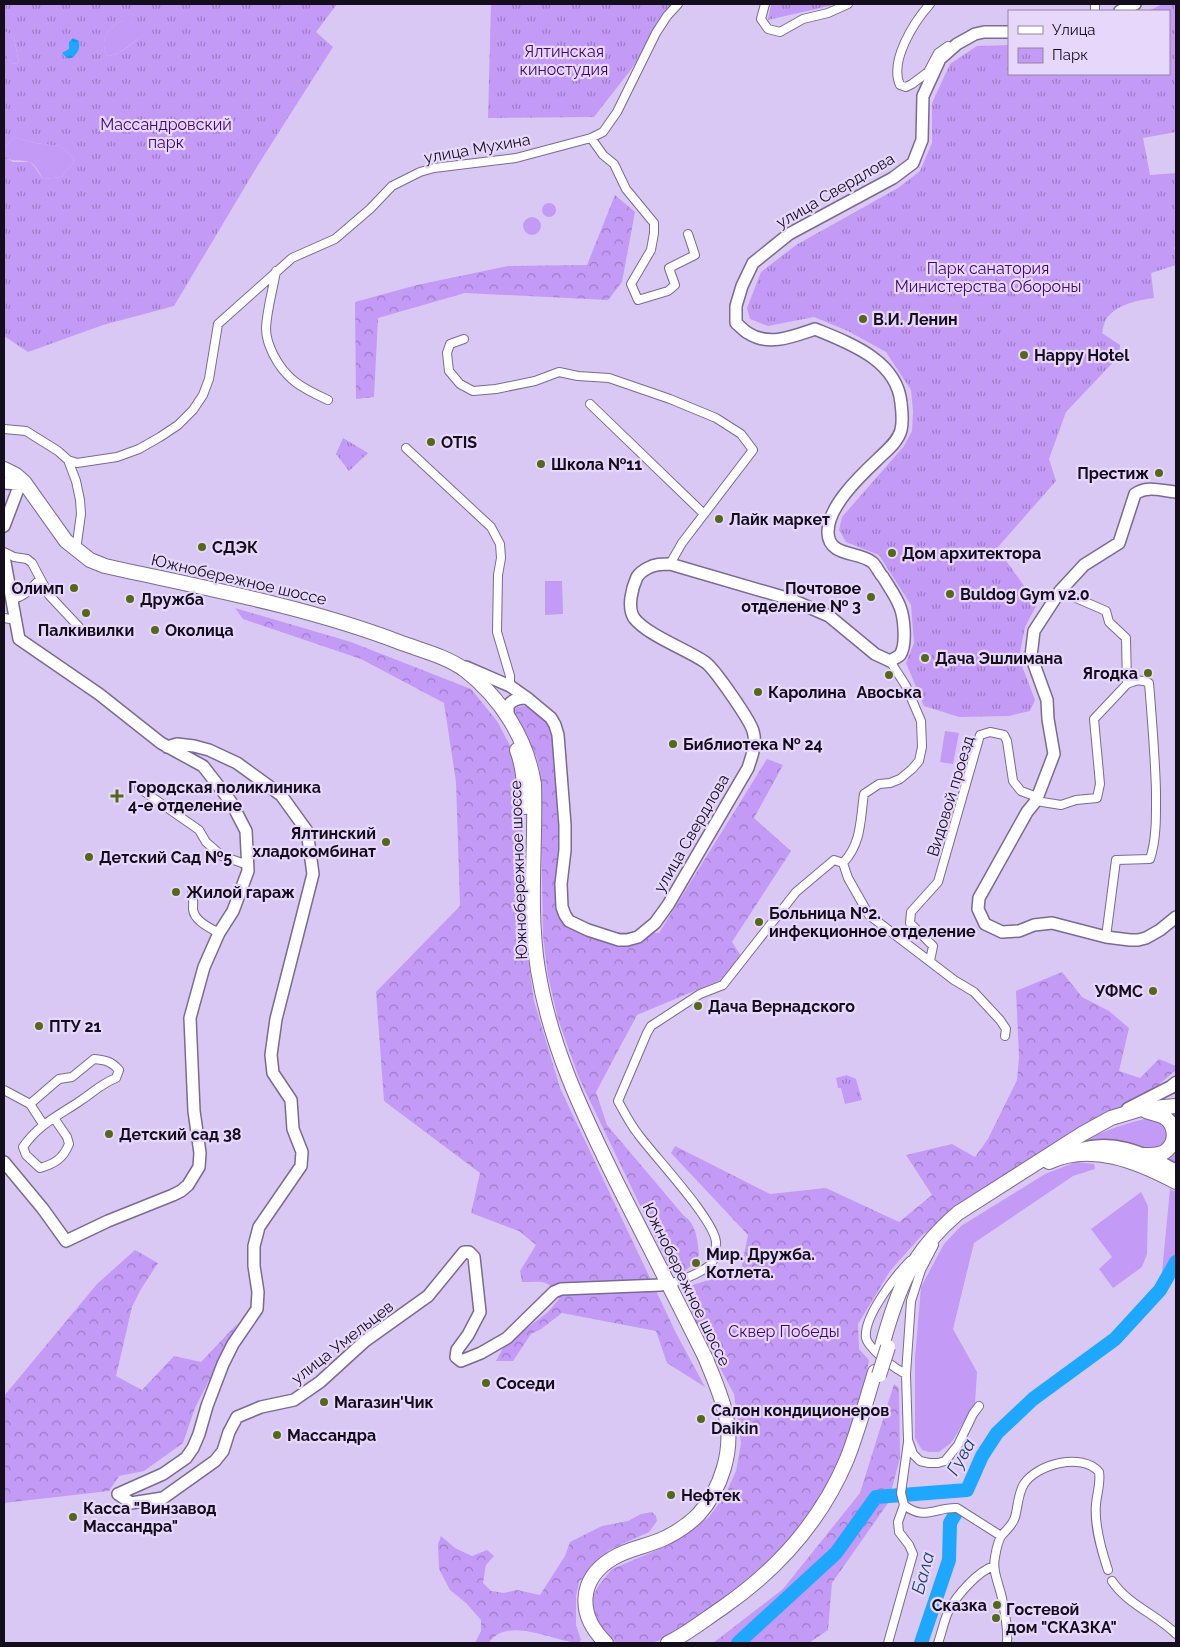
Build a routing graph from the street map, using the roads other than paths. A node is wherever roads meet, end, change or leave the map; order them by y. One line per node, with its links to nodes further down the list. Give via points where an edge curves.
1 (678, 4): 9 (street, улица Мухина, via 656,33 609,125)
2 (765, 4): 3 (street, via 761,19 768,29 780,32 803,19)
3 (848, 4)
4 (930, 4): 8 (street, via 903,45 896,77 900,85 912,84 928,72 938,53 954,42)
5 (1135, 4): 6 (main road)
6 (1122, 10)
7 (1008, 32): 8 (main road, улица Свердлова, via 975,34)
8 (957, 44): 34 (main road, улица Свердлова, via 940,59 923,96 922,140 913,163 893,178 789,234 753,263 736,306 736,323 750,334 782,340 815,329 876,359 892,376 900,395 901,430 832,512 828,533 833,545 841,552 872,562 900,608 904,642 900,654)
9 (591, 138): 10 (street, via 614,164 626,189 654,223 651,250 631,284 638,300 675,286 670,268 695,255); 11 (street, улица Мухина, via 516,158 420,172 392,186 335,239 292,258)
10 (688, 234)
11 (276, 271): 13 (street, via 267,319 267,340 288,376 306,390); 17 (street, улица Мухина, via 218,324 209,379 203,395 178,425 153,441 117,457 77,462)
12 (464, 339): 23 (street, via 450,344 447,353 449,371 460,384 473,391 496,390 559,372 609,378 716,418 741,434 753,450)
13 (328, 400)
14 (590, 404): 23 (street)
15 (4, 429): 17 (street, via 26,431)
16 (406, 448): 37 (street, via 491,527 500,544 496,632 510,676)
17 (68, 460): 25 (street, via 80,500)
18 (4, 469): 25 (highway, Южнобережное шоссе, via 24,482)
19 (4, 473): 21 (highway, Южнобережное шоссе)
20 (4, 483): 21 (main road)
21 (20, 484): 24 (main road); 38 (highway, Южнобережное шоссе, via 63,545 85,565 362,633 431,660)
22 (1174, 494): 30 (main road, via 1148,489 1134,494 1119,543 1084,565)
23 (704, 514): 28 (street)
24 (4, 526)
25 (76, 550): 35 (highway, Южнобережное шоссе, via 105,566 322,616)
26 (4, 552): 29 (street, via 29,561)
27 (4, 558): 31 (main road)
28 (670, 564): 34 (main road, улица Свердлова, via 790,599 829,616 875,654); 39 (main road, улица Свердлова, via 657,564 637,576 630,599 634,617 647,630 707,663 746,715 753,730 755,748 748,768 668,905 655,923 638,937 619,940 588,930 565,916 561,898 565,825 558,735 551,718)
29 (40, 579): 31 (street, via 27,593); 33 (street, via 49,595)
30 (1060, 591): 36 (street, via 1106,611 1109,622 1126,638); 43 (main road, via 1034,632 1030,656 1047,700 1054,754)
31 (12, 599): 32 (main road)
32 (10, 619): 41 (main road, via 25,644 99,694)
33 (79, 627)
34 (890, 661): 44 (street, via 906,686 921,722 919,761 900,779 879,784 864,794 861,825 852,853)
35 (457, 665): 37 (main road, улица Свердлова); 38 (highway, Южнобережное шоссе)
36 (1127, 684): 43 (street, via 1094,719 1100,784 1097,798 1062,805); 49 (street, via 1135,680 1149,684 1156,779 1153,850 1150,859 1116,860)
37 (510, 686): 38 (main road); 39 (main road, улица Свердлова)
38 (487, 695): 40 (highway, Южнобережное шоссе); 67 (highway, Южнобережное шоссе, via 504,722 521,760 525,791 529,949 540,1009 553,1053 574,1109)
39 (528, 698): 40 (main road, via 512,700 508,706)
40 (508, 717): 67 (highway, Южнобережное шоссе, via 524,744 534,784 535,948 557,1050 580,1108)
41 (167, 747): 45 (main road, via 203,766 231,802 246,831); 67 (main road, улица Умельцев, via 177,744 194,746 237,763 281,795 308,832 313,874 276,1018 271,1055 273,1073 290,1100 293,1129 302,1152 301,1166 259,1227 254,1246 257,1309 223,1364 193,1448 186,1458 163,1474 118,1494 131,1503 163,1498 215,1461 223,1451 237,1417 294,1400 320,1382 365,1341 428,1296 464,1252 474,1257 480,1312 457,1350 456,1356 461,1361 507,1338 554,1292 569,1288)
42 (139, 788): 45 (street, via 199,830 206,842 222,856)
43 (1036, 799): 49 (main road, via 980,898 978,909 985,924 1002,932 1019,931 1034,924 1052,924); 50 (street, Видовой проезд, via 1021,791 1013,781 1004,735 990,732 980,735 938,882 911,912 910,923 933,946)
44 (843, 864): 50 (street, via 869,915); 67 (street, Южнобережное шоссе, via 834,860 796,892 722,985 700,994 651,1026 618,1101 637,1133 709,1222 716,1240 711,1264)
45 (248, 865): 48 (main road, via 233,911)
46 (192, 893): 48 (street, via 197,919)
47 (1176, 917): 49 (main road, via 1146,938)
48 (220, 934): 62 (main road, via 204,967 190,1018 194,1111 200,1153 199,1167 188,1185 173,1195 66,1242)
49 (1106, 937)
50 (930, 961): 51 (street, via 974,992 1000,1020 1006,1029)
51 (1005, 1036)
52 (1176, 1083): 58 (main road)
53 (4, 1090): 54 (street)
54 (30, 1104): 57 (street, via 59,1079 72,1077 94,1059 113,1063 119,1070 116,1078 102,1084); 59 (street)
55 (1176, 1106): 56 (highway)
56 (1141, 1109): 58 (highway); 60 (highway, via 1163,1116 1171,1123 1174,1132 1173,1142 1166,1151)
57 (54, 1118): 59 (street); 59 (street, via 69,1144 61,1158 40,1168 26,1155 23,1147)
58 (1111, 1118): 66 (highway, via 958,1213)
59 (43, 1124)
60 (1144, 1155): 61 (main road, via 1106,1145 1083,1148); 63 (main road)
61 (1064, 1156): 64 (highway, via 1095,1154 1115,1157); 65 (highway, via 1025,1175 988,1199 960,1219)
62 (4, 1162)
63 (1176, 1171)
64 (1176, 1182)
65 (935, 1244): 68 (highway, via 910,1282); 70 (street, via 911,1301)
66 (921, 1251): 68 (highway, via 904,1281 890,1320); 70 (street, via 884,1292 866,1333 872,1348)
67 (668, 1284): 79 (highway, Южнобережное шоссе, via 713,1393 720,1418 721,1456 711,1483 691,1512 663,1532 612,1552 583,1580 578,1606 580,1620); 80 (highway, Южнобережное шоссе, via 720,1393 727,1417 726,1460 718,1485 698,1516 666,1538 615,1556 588,1582 585,1609 592,1627)
68 (885, 1347): 69 (highway)
69 (877, 1374): 81 (highway, via 841,1471 799,1540 747,1590); 82 (highway, via 861,1438 844,1483 834,1504 806,1544 752,1598)
70 (906, 1374): 72 (street)
71 (980, 1406): 72 (street, via 945,1461 920,1461)
72 (908, 1440): 73 (street, via 901,1493)
73 (903, 1503): 74 (street, via 909,1509 922,1513 957,1508); 83 (street, via 898,1527 913,1554)
74 (1000, 1536): 75 (street); 76 (street, via 1015,1519 1024,1484 1032,1476 1055,1464 1085,1464 1099,1472 1096,1520)
75 (994, 1566): 84 (street, via 971,1582 953,1605); 85 (street)
76 (1108, 1570)
77 (1112, 1581): 78 (street, via 1136,1606)
78 (1176, 1634)
79 (594, 1643)
80 (606, 1643)
81 (668, 1643)
82 (683, 1643)
83 (888, 1643)
84 (938, 1643)
85 (1008, 1643)

